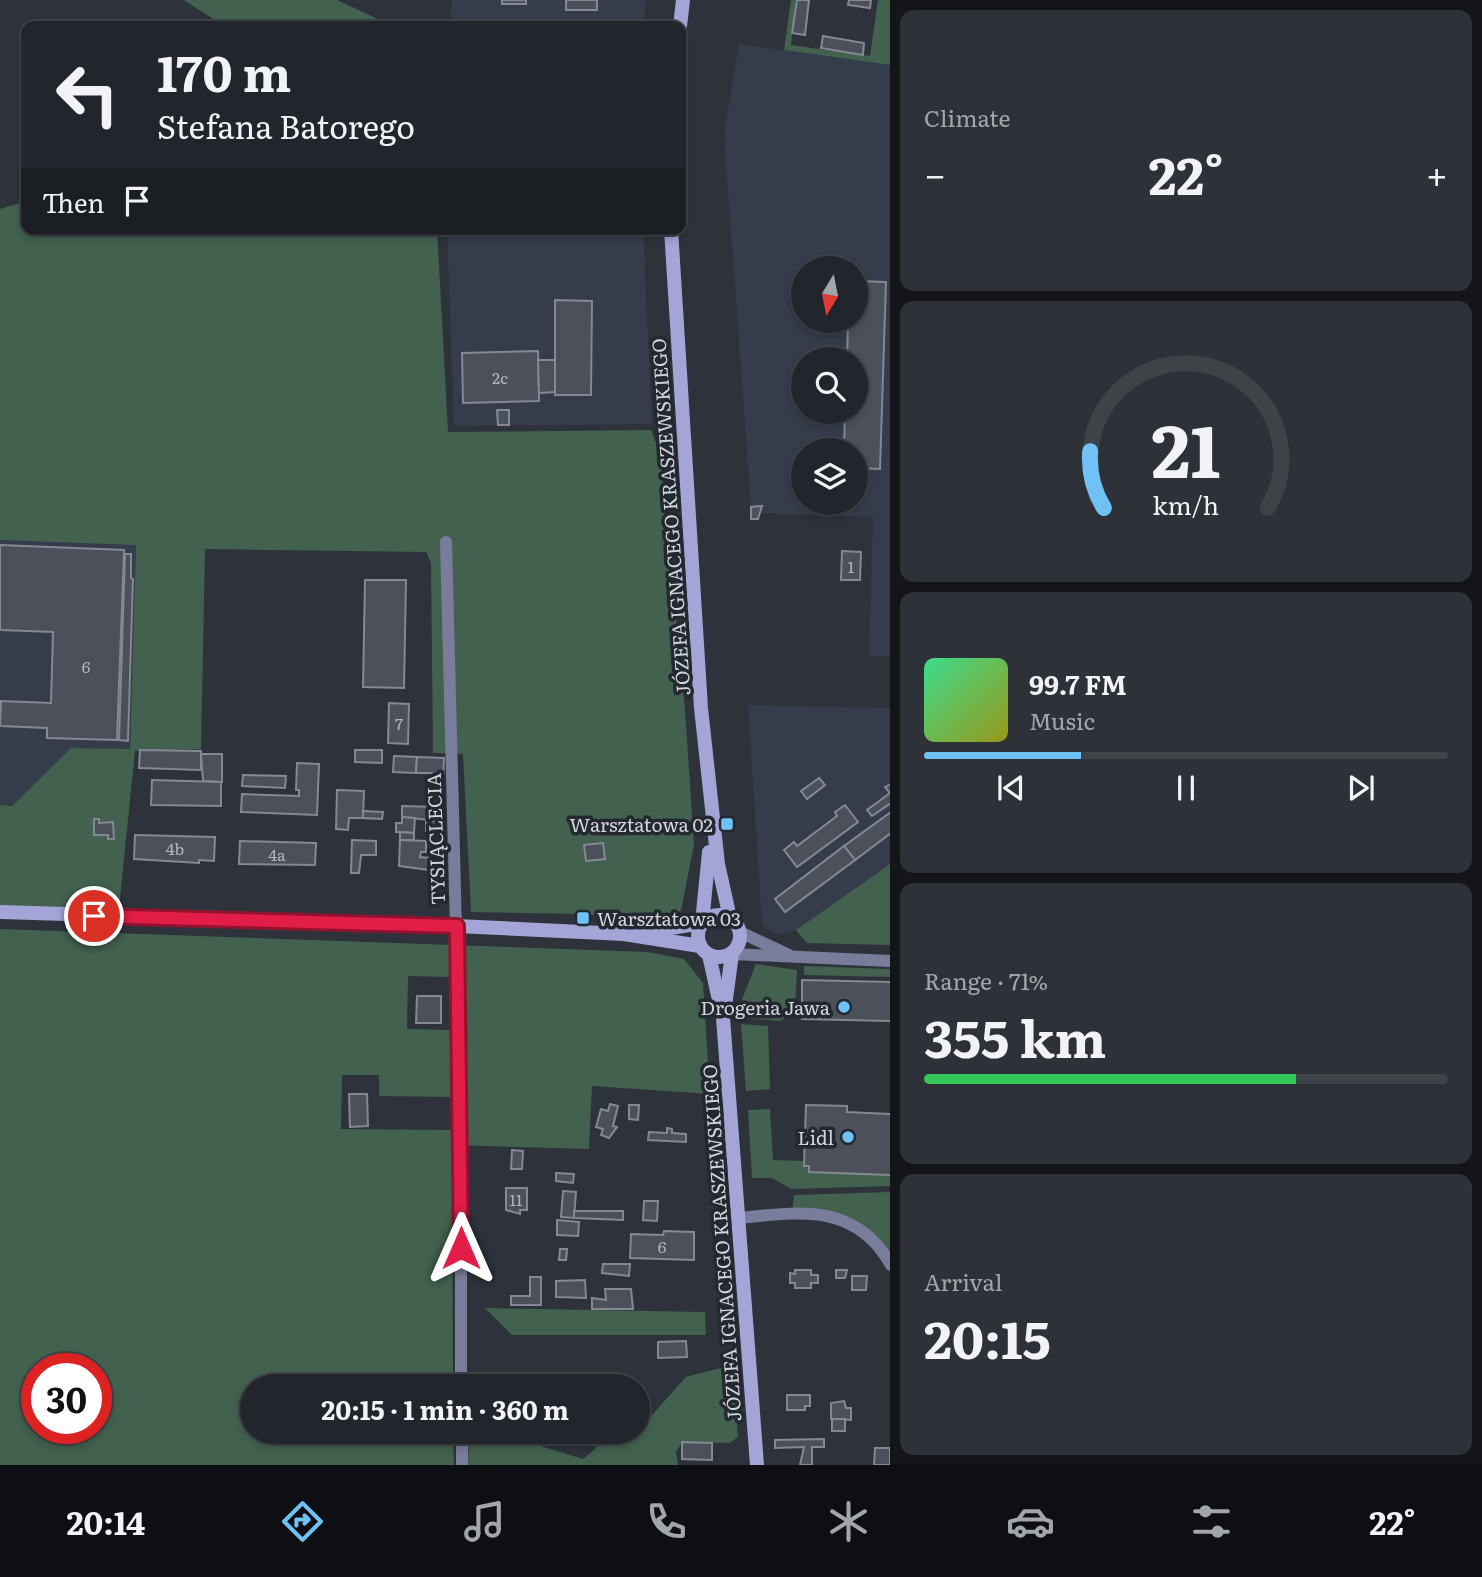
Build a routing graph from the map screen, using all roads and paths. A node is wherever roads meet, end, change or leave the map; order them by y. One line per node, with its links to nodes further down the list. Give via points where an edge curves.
1 (683, 0): 2 (street)
2 (681, 21)
3 (671, 235): 5 (street, JÓZEFA IGNACEGO KRASZEWSKIEGO)
4 (446, 542): 9 (street, TYSIĄCLECIA)
5 (709, 802): 7 (street, JÓZEFA IGNACEGO KRASZEWSKIEGO); 8 (street, JÓZEFA IGNACEGO KRASZEWSKIEGO)
6 (0, 912): 9 (street)
7 (730, 918): 8 (street, via 718,915); 10 (street)
8 (702, 923): 11 (street); 12 (street, via 698,934)
9 (457, 926): 11 (street); 19 (street, TYSIĄCLECIA)
10 (740, 932): 13 (street, via 740,944); 14 (street)
11 (624, 934): 12 (street)
12 (704, 951): 13 (street, via 721,958); 16 (street, JÓZEFA IGNACEGO KRASZEWSKIEGO)
13 (732, 954): 14 (street); 16 (street, JÓZEFA IGNACEGO KRASZEWSKIEGO)
14 (796, 958): 15 (street)
15 (890, 961)
16 (723, 1018): 17 (street, JÓZEFA IGNACEGO KRASZEWSKIEGO)
17 (738, 1218): 18 (street, via 830,1216 871,1237); 22 (street, JÓZEFA IGNACEGO KRASZEWSKIEGO)
18 (890, 1264)
19 (461, 1374)
20 (462, 1444): 21 (street)
21 (462, 1465)
22 (757, 1465)

